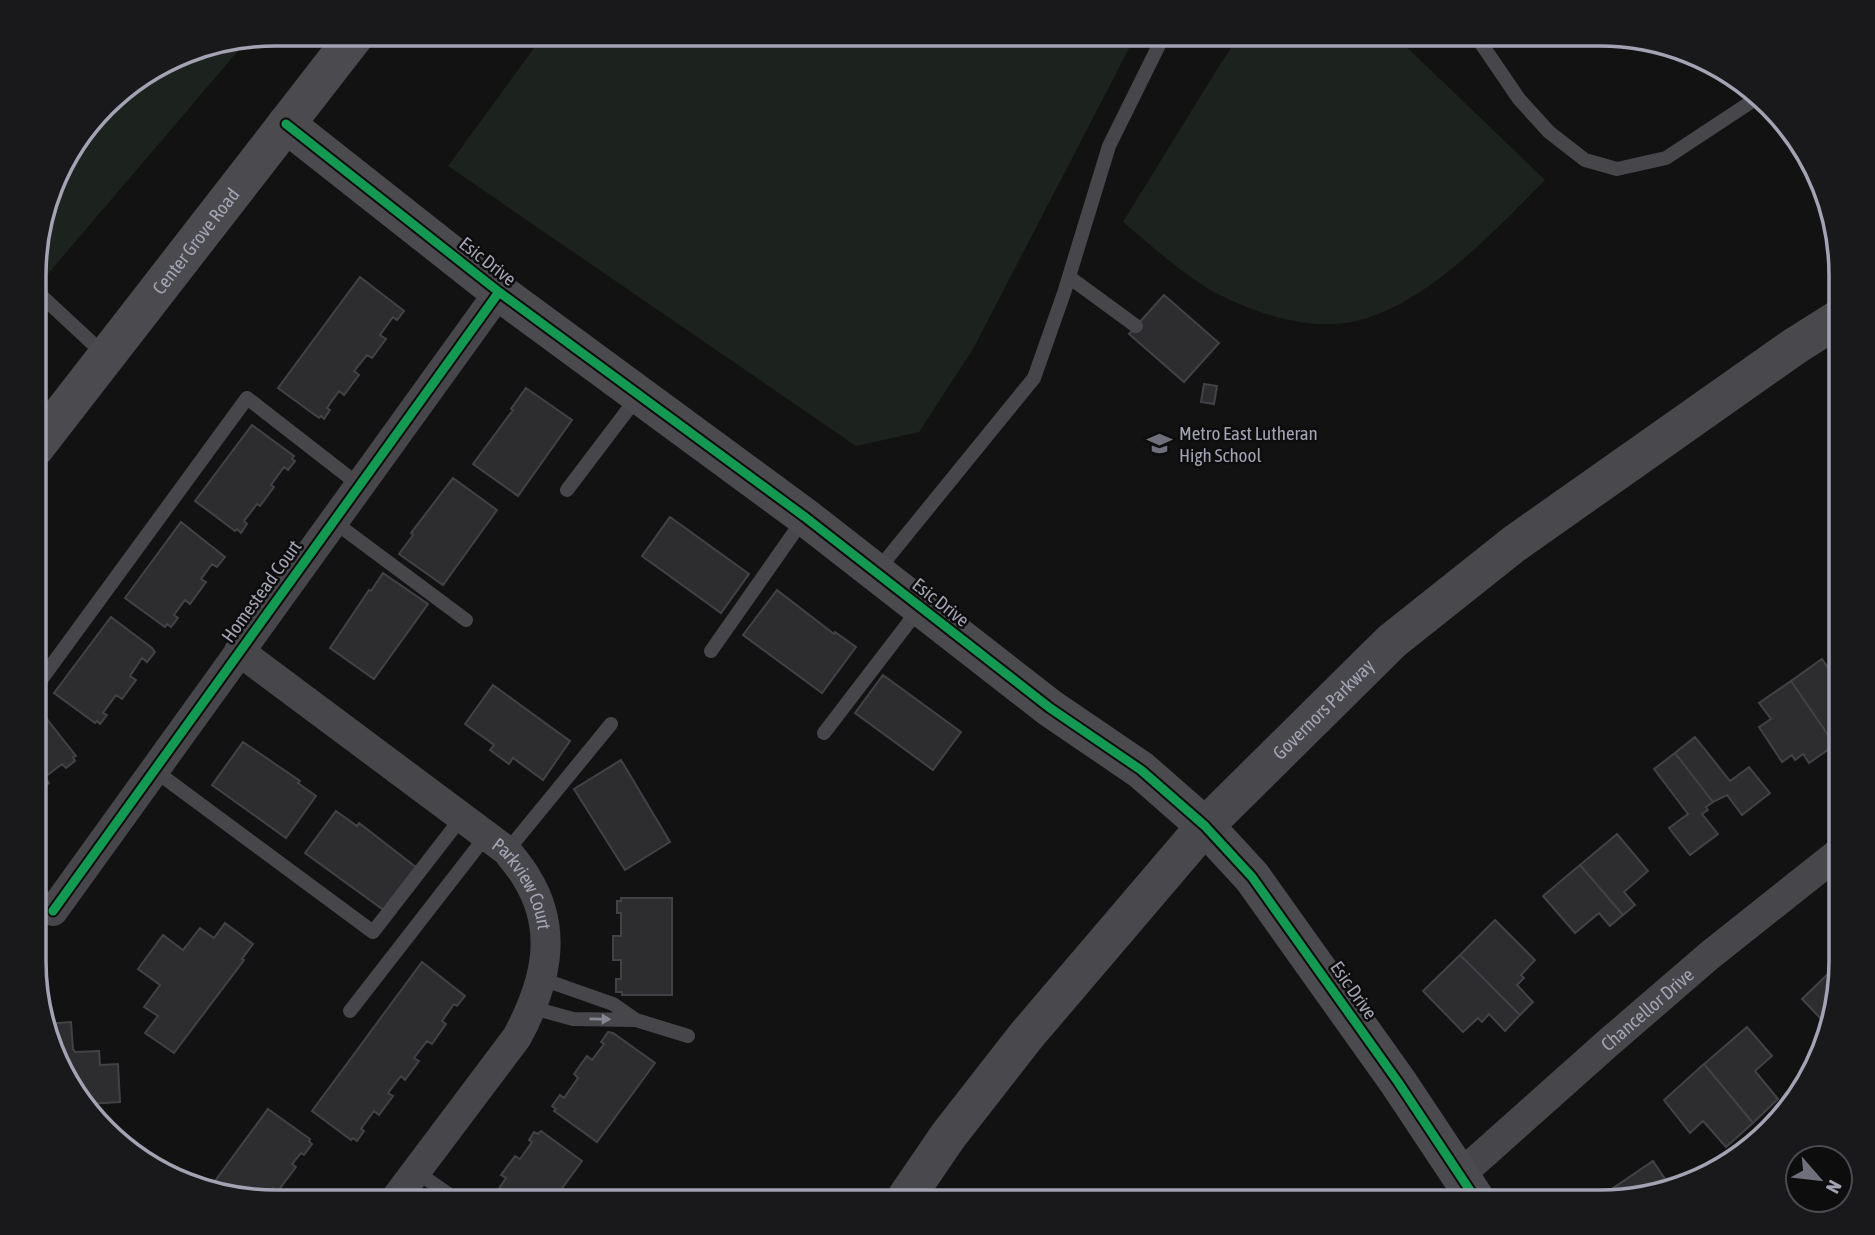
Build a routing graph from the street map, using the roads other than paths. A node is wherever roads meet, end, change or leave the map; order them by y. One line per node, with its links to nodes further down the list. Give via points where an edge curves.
1 (347, 46): 5 (street, Center Grove Road)
2 (1159, 46): 6 (lane, via 1109,146)
3 (1483, 46): 4 (lane, via 1519,99 1549,132 1585,160 1617,169 1666,158)
4 (1752, 102)
5 (286, 124): 7 (street, Esic Drive); 11 (street, Center Grove Road)
6 (1069, 277): 10 (lane); 18 (lane, via 1034,378)
7 (499, 292): 12 (street, Esic Drive); 14 (street, Homestead Court)
8 (46, 300): 11 (lane)
9 (1829, 324): 28 (main road, Governors Parkway, via 1514,544 1392,641)
10 (1136, 326)
11 (106, 356): 13 (street, Center Grove Road)
12 (640, 394): 15 (lane); 16 (street, Esic Drive)
13 (46, 434)
14 (359, 485): 17 (street, Homestead Court); 23 (lane, via 247,398)
15 (567, 489)
16 (805, 517): 18 (street, Esic Drive); 22 (lane)
17 (333, 521): 20 (lane); 21 (street, Homestead Court)
18 (875, 573): 19 (street, Esic Drive)
19 (919, 608): 25 (lane); 28 (street, Esic Drive, via 1050,708 1141,770)
20 (466, 620)
21 (239, 651): 26 (street, Homestead Court); 27 (street, Parkview Court)
22 (711, 651)
23 (46, 673)
24 (611, 724): 29 (lane)
25 (824, 733)
26 (154, 769): 27 (lane, via 373,932); 31 (street, Homestead Court)
27 (462, 817): 29 (street, Parkview Court)
28 (1205, 826): 38 (street, Esic Drive, via 1252,877); 41 (main road, Governors Parkway, via 1026,1036)
29 (496, 843): 32 (street, Parkview Court, via 527,878 541,909 546,943); 34 (lane)
30 (1829, 860): 38 (street, Chancellor Drive, via 1608,1043)
31 (46, 907)
32 (542, 979): 33 (street, Parkview Court); 35 (lane, via 613,1004)
33 (533, 1008): 35 (lane, one-way to 35, via 573,1019); 37 (street, Parkview Court, via 517,1037)
34 (349, 1011)
35 (636, 1020): 36 (lane)
36 (688, 1035)
37 (415, 1171): 39 (street, Parkview Court); 40 (lane)
38 (1469, 1188)
39 (404, 1190)
40 (442, 1190)
41 (912, 1190)

